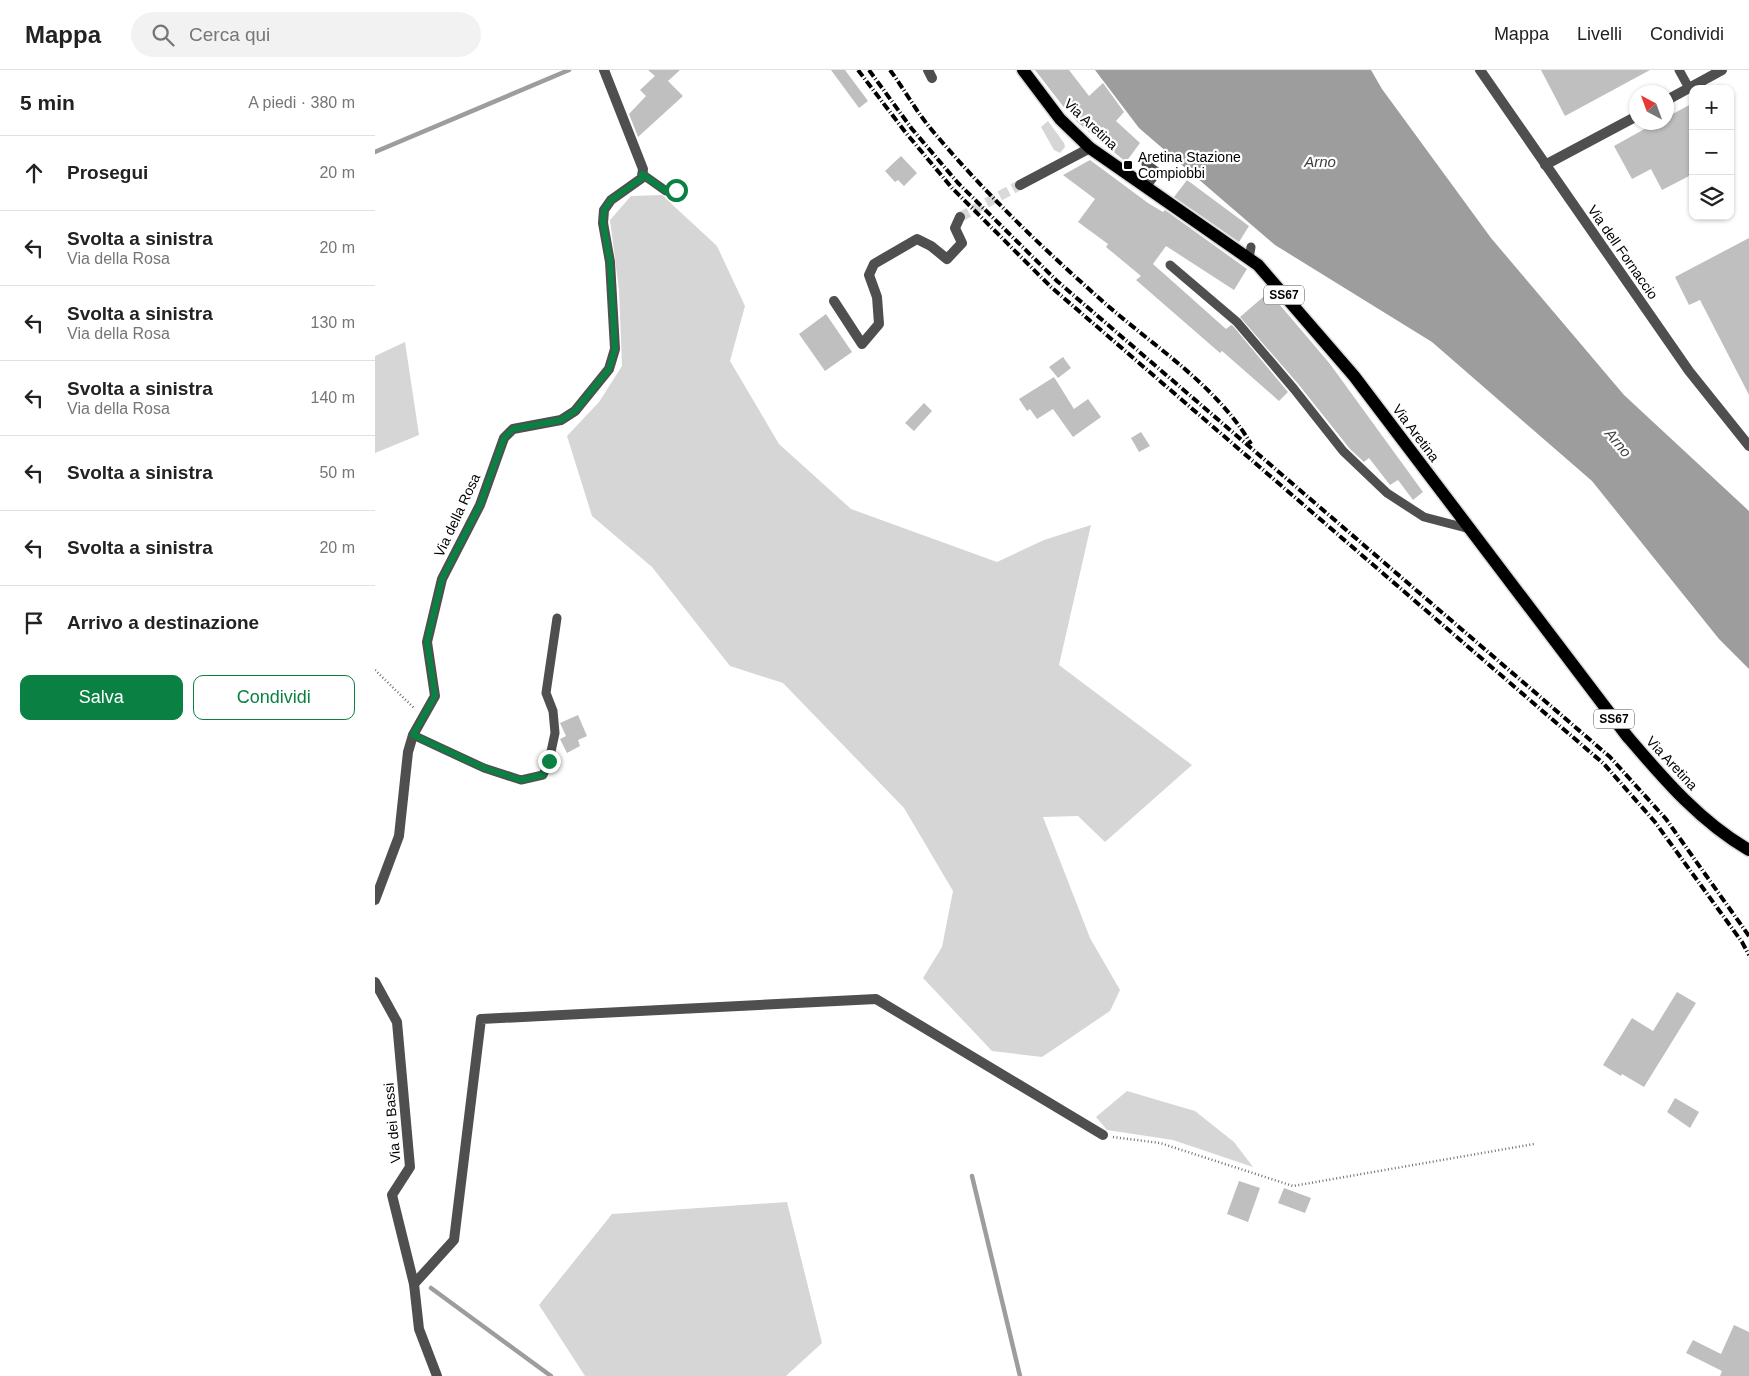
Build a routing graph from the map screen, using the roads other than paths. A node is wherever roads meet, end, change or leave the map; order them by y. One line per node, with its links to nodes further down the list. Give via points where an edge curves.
1 (604, 70): 13 (street, via 643,168)
2 (1023, 70): 10 (main road, Via Aretina / SS67, via 1060,119)
3 (1480, 70): 12 (street, Via dell Fornaccio)
4 (1679, 70): 7 (lane)
5 (1722, 70): 6 (street)
6 (1694, 85)
7 (1689, 88): 8 (street)
8 (1674, 96)
9 (1629, 120): 12 (street)
10 (1090, 148): 14 (street); 15 (main road, Via Aretina / SS67)
11 (1146, 164): 15 (lane, via 1157,172)
12 (1545, 165): 20 (street, Via dell Fornaccio, via 1689,371)
13 (642, 174): 16 (lane, via 666,191); 23 (street, Via della Rosa, via 642,178 611,200 604,210 615,349 609,369 575,411 561,420 513,429 504,438 480,505 442,579 427,642 435,696)
14 (1020, 185)
15 (1146, 187): 21 (main road, Via Aretina / SS67, via 1250,253 1354,376)
16 (676, 190)
17 (960, 217): 19 (street, via 955,228 962,243 947,259 917,239 874,264 869,275 877,297 879,324 862,344)
18 (1170, 265): 21 (lane, via 1237,322 1343,451 1387,493 1424,517)
19 (834, 301)
20 (1749, 446)
21 (1471, 529): 24 (main road, Via Aretina / SS67, via 1627,736 1663,778 1706,820)
22 (557, 618): 23 (lane, via 547,693 555,733 543,775 521,780 484,768)
23 (413, 735): 25 (street, Via della Rosa, via 408,752 399,836)
24 (1749, 850)
25 (375, 900)
26 (375, 982): 28 (street, Via dei Bassi, via 397,1022 410,1167 392,1195)
27 (1103, 1135): 28 (street, via 876,999 481,1019 454,1240)
28 (415, 1284): 29 (street, Via dei Bassi, via 419,1329)
29 (437, 1376)

